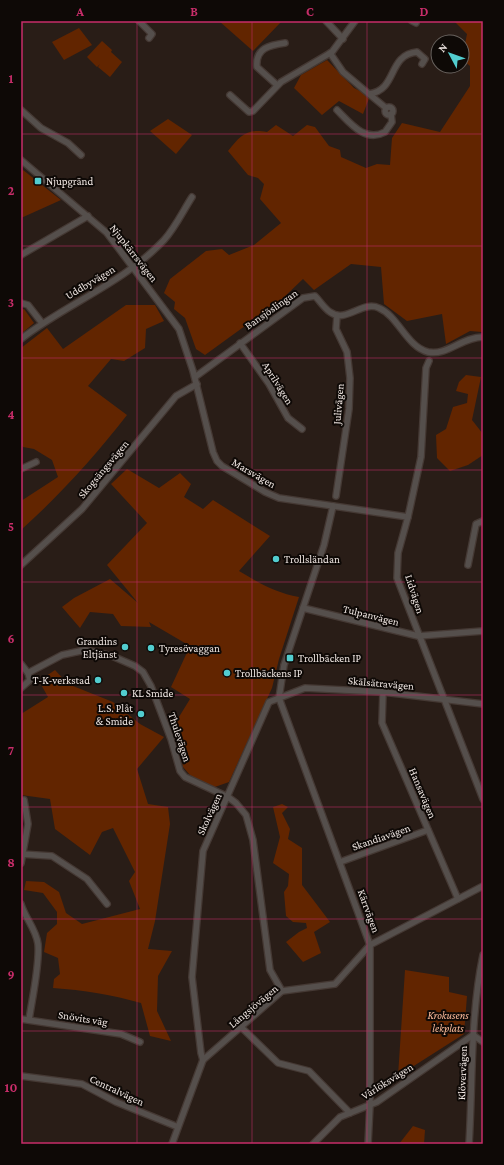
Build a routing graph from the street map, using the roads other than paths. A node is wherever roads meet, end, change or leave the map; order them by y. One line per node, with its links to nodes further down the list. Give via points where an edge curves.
1 (138, 21): 4 (street, via 152,34)
2 (326, 21): 5 (street)
3 (354, 21): 5 (street)
4 (149, 38)
5 (343, 39): 7 (street)
6 (285, 43): 9 (street, via 267,46 257,58 257,67)
7 (330, 53): 9 (street); 10 (street, via 343,72)
8 (422, 64): 10 (street, via 425,58 418,52 406,55 396,64 390,79 381,91)
9 (277, 85): 11 (street, via 253,111 249,112)
10 (369, 94): 13 (street, via 386,108 386,113 391,114 392,122 385,132 370,135 362,133)
11 (230, 95)
12 (21, 110): 14 (street, via 41,128 68,143)
13 (337, 110)
14 (81, 156)
15 (21, 160): 17 (street, Njupkärrsvägen)
16 (192, 197): 19 (street, Uddbyvägen, via 164,240)
17 (88, 216): 18 (street); 19 (street, Njupkärrsvägen, via 107,233)
18 (21, 255)
19 (133, 267): 22 (street, Uddbyvägen); 27 (street, Njupkärrsvägen, via 179,329)
20 (21, 304): 22 (street, via 28,306)
21 (337, 316): 23 (street, via 377,306 386,311 409,338 428,352 442,352 473,337); 25 (street, Bansjöslingan, via 329,312 315,296 309,296); 32 (street, Julivägen, via 336,329 347,352 350,378 349,409)
22 (42, 323): 24 (street, Uddbyvägen)
23 (483, 337)
24 (21, 339)
25 (240, 343): 27 (street, Bansjöslingan); 29 (street, Aprilvägen, via 269,384 288,418)
26 (429, 361): 34 (street, Lidvägen, via 426,368 421,458)
27 (195, 377): 28 (street, Njupkärrsvägen)
28 (197, 384): 33 (street, Marsvägen, via 213,452 222,466 279,498); 36 (street, Skogsängsvägen, via 176,396 82,509)
29 (302, 429)
30 (36, 462): 31 (street)
31 (21, 469)
32 (336, 496)
33 (333, 506): 34 (street, Marsvägen); 38 (street, via 324,545)
34 (408, 517): 40 (street, Lidvägen, via 398,553 397,578)
35 (483, 521): 37 (street, via 476,524)
36 (21, 565)
37 (468, 565)
38 (304, 608): 40 (street, Tulpanvägen); 45 (street, via 284,664)
39 (483, 631): 40 (street, Tulpanvägen)
40 (418, 636): 46 (street, Lidvägen)
41 (21, 664): 42 (street)
42 (28, 673): 43 (street, via 30,680); 48 (street, Thulevägen, via 62,655 85,650 112,656 135,666 143,672 154,691 180,771 185,777)
43 (21, 688)
44 (383, 692): 45 (street, Skälsätravägen, via 305,688); 46 (street, Skälsätravägen); 51 (street, Hansavägen, via 382,723)
45 (279, 698): 48 (street, Skolvägen, via 269,702); 53 (street, Kärrvägen)
46 (444, 699): 47 (street, Skälsätravägen); 49 (street, Lidvägen)
47 (483, 704)
48 (228, 797): 61 (street, Thulevägen, via 246,815 253,840 270,970); 68 (street, Skolvägen, via 203,851 192,978 200,1053)
49 (483, 799)
50 (24, 800): 52 (street, via 28,824)
51 (428, 830): 53 (street, Skandiavägen); 56 (street, Hansavägen)
52 (22, 854): 54 (street); 58 (street, via 52,856 87,880)
53 (340, 862): 59 (street, Kärrvägen)
54 (21, 863)
55 (483, 886): 56 (street, Långsjövägen)
56 (458, 899): 59 (street, Långsjövägen)
57 (21, 904): 63 (street, via 38,944 36,981)
58 (106, 904)
59 (370, 945): 61 (street, Långsjövägen, via 335,984); 70 (street, Kärrvägen)
60 (483, 955): 65 (street, Klövervägen, via 478,976)
61 (282, 991): 64 (street, Långsjövägen)
62 (21, 1019): 63 (street, Snövits väg)
63 (29, 1020): 66 (street, Snövits väg, via 121,1034)
64 (242, 1028): 68 (street, Långsjövägen); 71 (street, via 278,1063 308,1071)
65 (473, 1035): 67 (street); 70 (street, Vårlöksvägen); 76 (street, Klövervägen)
66 (140, 1042)
67 (483, 1042)
68 (203, 1060): 72 (street)
69 (21, 1076): 72 (street, Centralvägen, via 82,1084 116,1102)
70 (370, 1105): 71 (street, Vårlöksvägen); 75 (street, Kärrvägen)
71 (350, 1113): 74 (street, Vårlöksvägen, via 340,1117)
72 (178, 1127): 73 (street)
73 (172, 1144)
74 (313, 1144)
75 (368, 1144)
76 (469, 1144)

